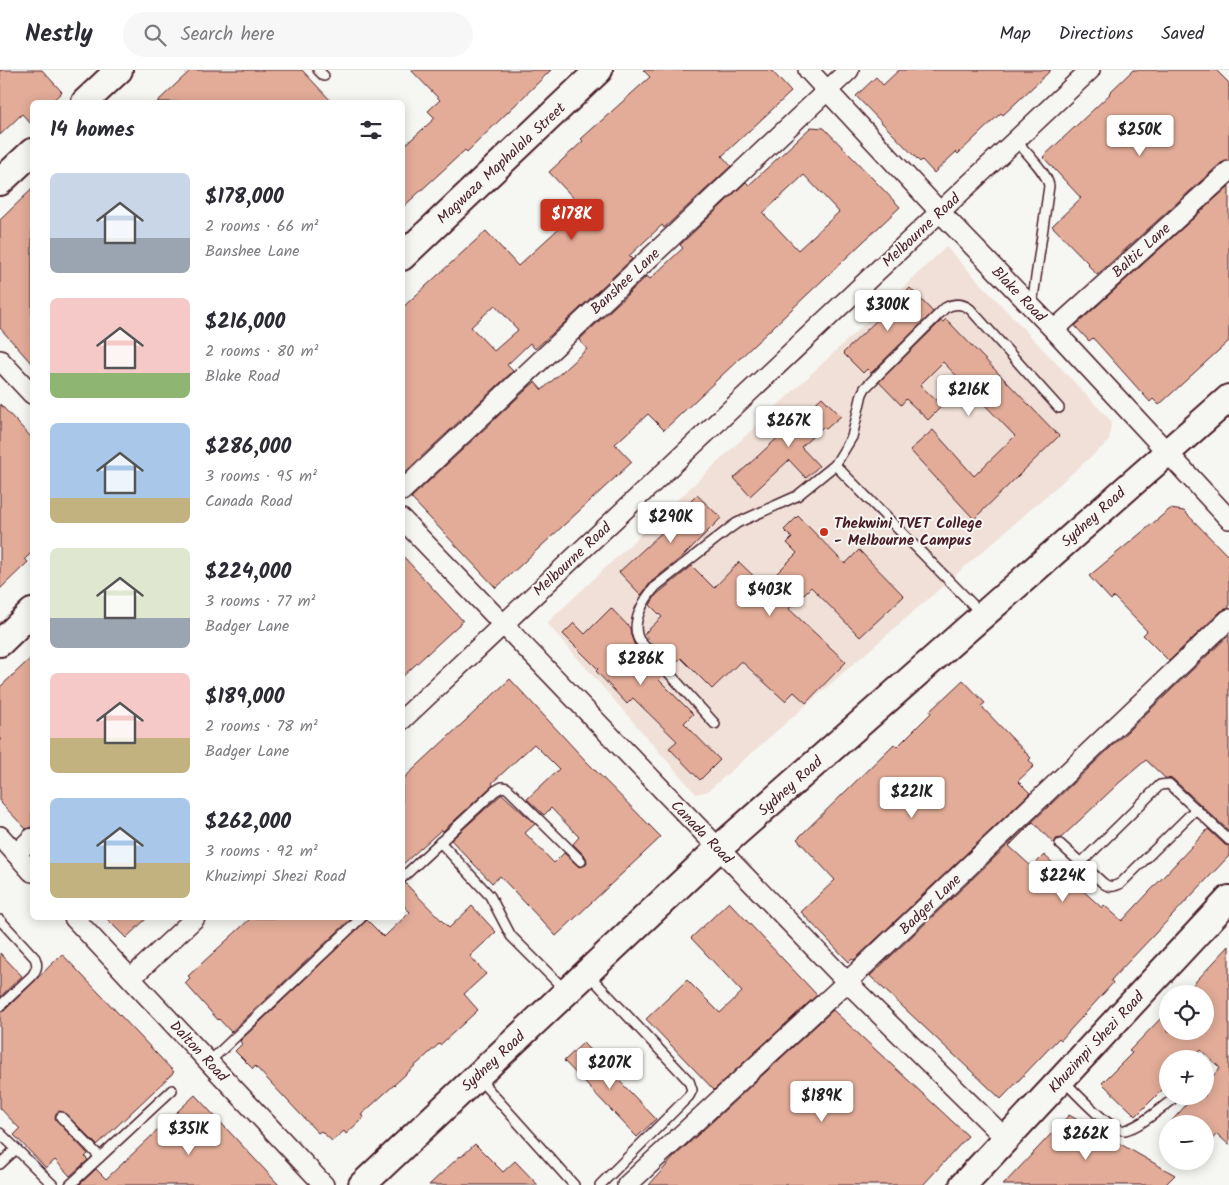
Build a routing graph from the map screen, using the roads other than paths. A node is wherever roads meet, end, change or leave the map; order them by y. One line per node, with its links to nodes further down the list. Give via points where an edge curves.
1 (119, 70): 7 (main road)
2 (599, 70): 13 (main road, Magwaza Maphalala Street)
3 (808, 70): 6 (street, Blake Road)
4 (849, 70): 6 (street, Banshee Lane)
5 (1090, 70): 8 (street, Melbourne Road)
6 (827, 90): 12 (street, Blake Road); 22 (street, Banshee Lane)
7 (87, 100)
8 (1016, 140): 12 (street, Melbourne Road); 14 (lane, via 1044,174 1049,186)
9 (30, 153): 11 (main road)
10 (1229, 171): 15 (street, Baltic Lane)
11 (3, 173)
12 (940, 212): 14 (street, Blake Road); 28 (street, Melbourne Road)
13 (405, 253)
14 (1032, 308): 15 (street, Blake Road)
15 (1054, 330): 20 (street, Blake Road)
16 (0, 360): 17 (street)
17 (30, 392)
18 (1229, 398): 20 (main road, Sydney Road)
19 (1058, 408): 21 (lane, via 965,305 950,305 865,388 852,437)
20 (1166, 452): 23 (street, Blake Road); 26 (main road, Sydney Road)
21 (835, 465): 26 (lane); 31 (lane, via 796,496 737,523 656,586 647,597 635,628 638,640)
22 (405, 489)
23 (1229, 519)
24 (405, 522): 28 (street, Canada Road)
25 (30, 614): 29 (main road)
26 (983, 615): 38 (main road, Sydney Road)
27 (1229, 619): 51 (street, Badger Lane)
28 (503, 624): 30 (street, Melbourne Road); 38 (street, Canada Road)
29 (0, 643)
30 (405, 717)
31 (715, 724)
32 (1196, 809): 35 (lane); 41 (lane, via 1115,886 1106,885); 41 (lane, via 1169,784 1160,784)
33 (0, 836): 39 (street)
34 (30, 840): 39 (street)
35 (1229, 840)
36 (440, 842): 40 (lane, via 502,787 507,788); 43 (lane); 52 (lane, via 490,896 511,936)
37 (1060, 844): 41 (lane)
38 (718, 849): 49 (main road, Sydney Road); 51 (street, Canada Road)
39 (16, 854): 42 (street)
40 (580, 860)
41 (1081, 864)
42 (30, 870)
43 (405, 875)
44 (1229, 899): 56 (main road, Khuzimpi Shezi Road)
45 (0, 920): 53 (lane, via 37,964 32,976)
46 (76, 920): 50 (street, Dalton Road)
47 (192, 920): 50 (street)
48 (359, 920): 54 (lane)
49 (587, 973): 52 (main road, Sydney Road); 70 (lane, via 688,1081 692,1090)
50 (131, 978): 54 (street, Dalton Road)
51 (847, 982): 61 (street, Canada Road); 71 (street, Badger Lane)
52 (567, 992): 55 (main road, Sydney Road)
53 (0, 1006)
54 (209, 1062): 67 (street, Dalton Road)
55 (476, 1077): 68 (main road, Sydney Road); 69 (lane)
56 (1062, 1079): 58 (lane, via 1118,1130 1133,1128); 61 (main road, Khuzimpi Shezi Road)
57 (172, 1090): 63 (lane)
58 (1165, 1105)
59 (61, 1117): 63 (lane)
60 (0, 1133): 62 (lane)
61 (1006, 1139): 72 (main road, Khuzimpi Shezi Road)
62 (16, 1149): 64 (lane); 65 (lane)
63 (100, 1157): 66 (lane)
64 (0, 1164)
65 (53, 1185)
66 (70, 1185)
67 (324, 1185)
68 (362, 1185)
69 (574, 1185)
70 (600, 1185)
71 (627, 1185)
72 (963, 1185)

